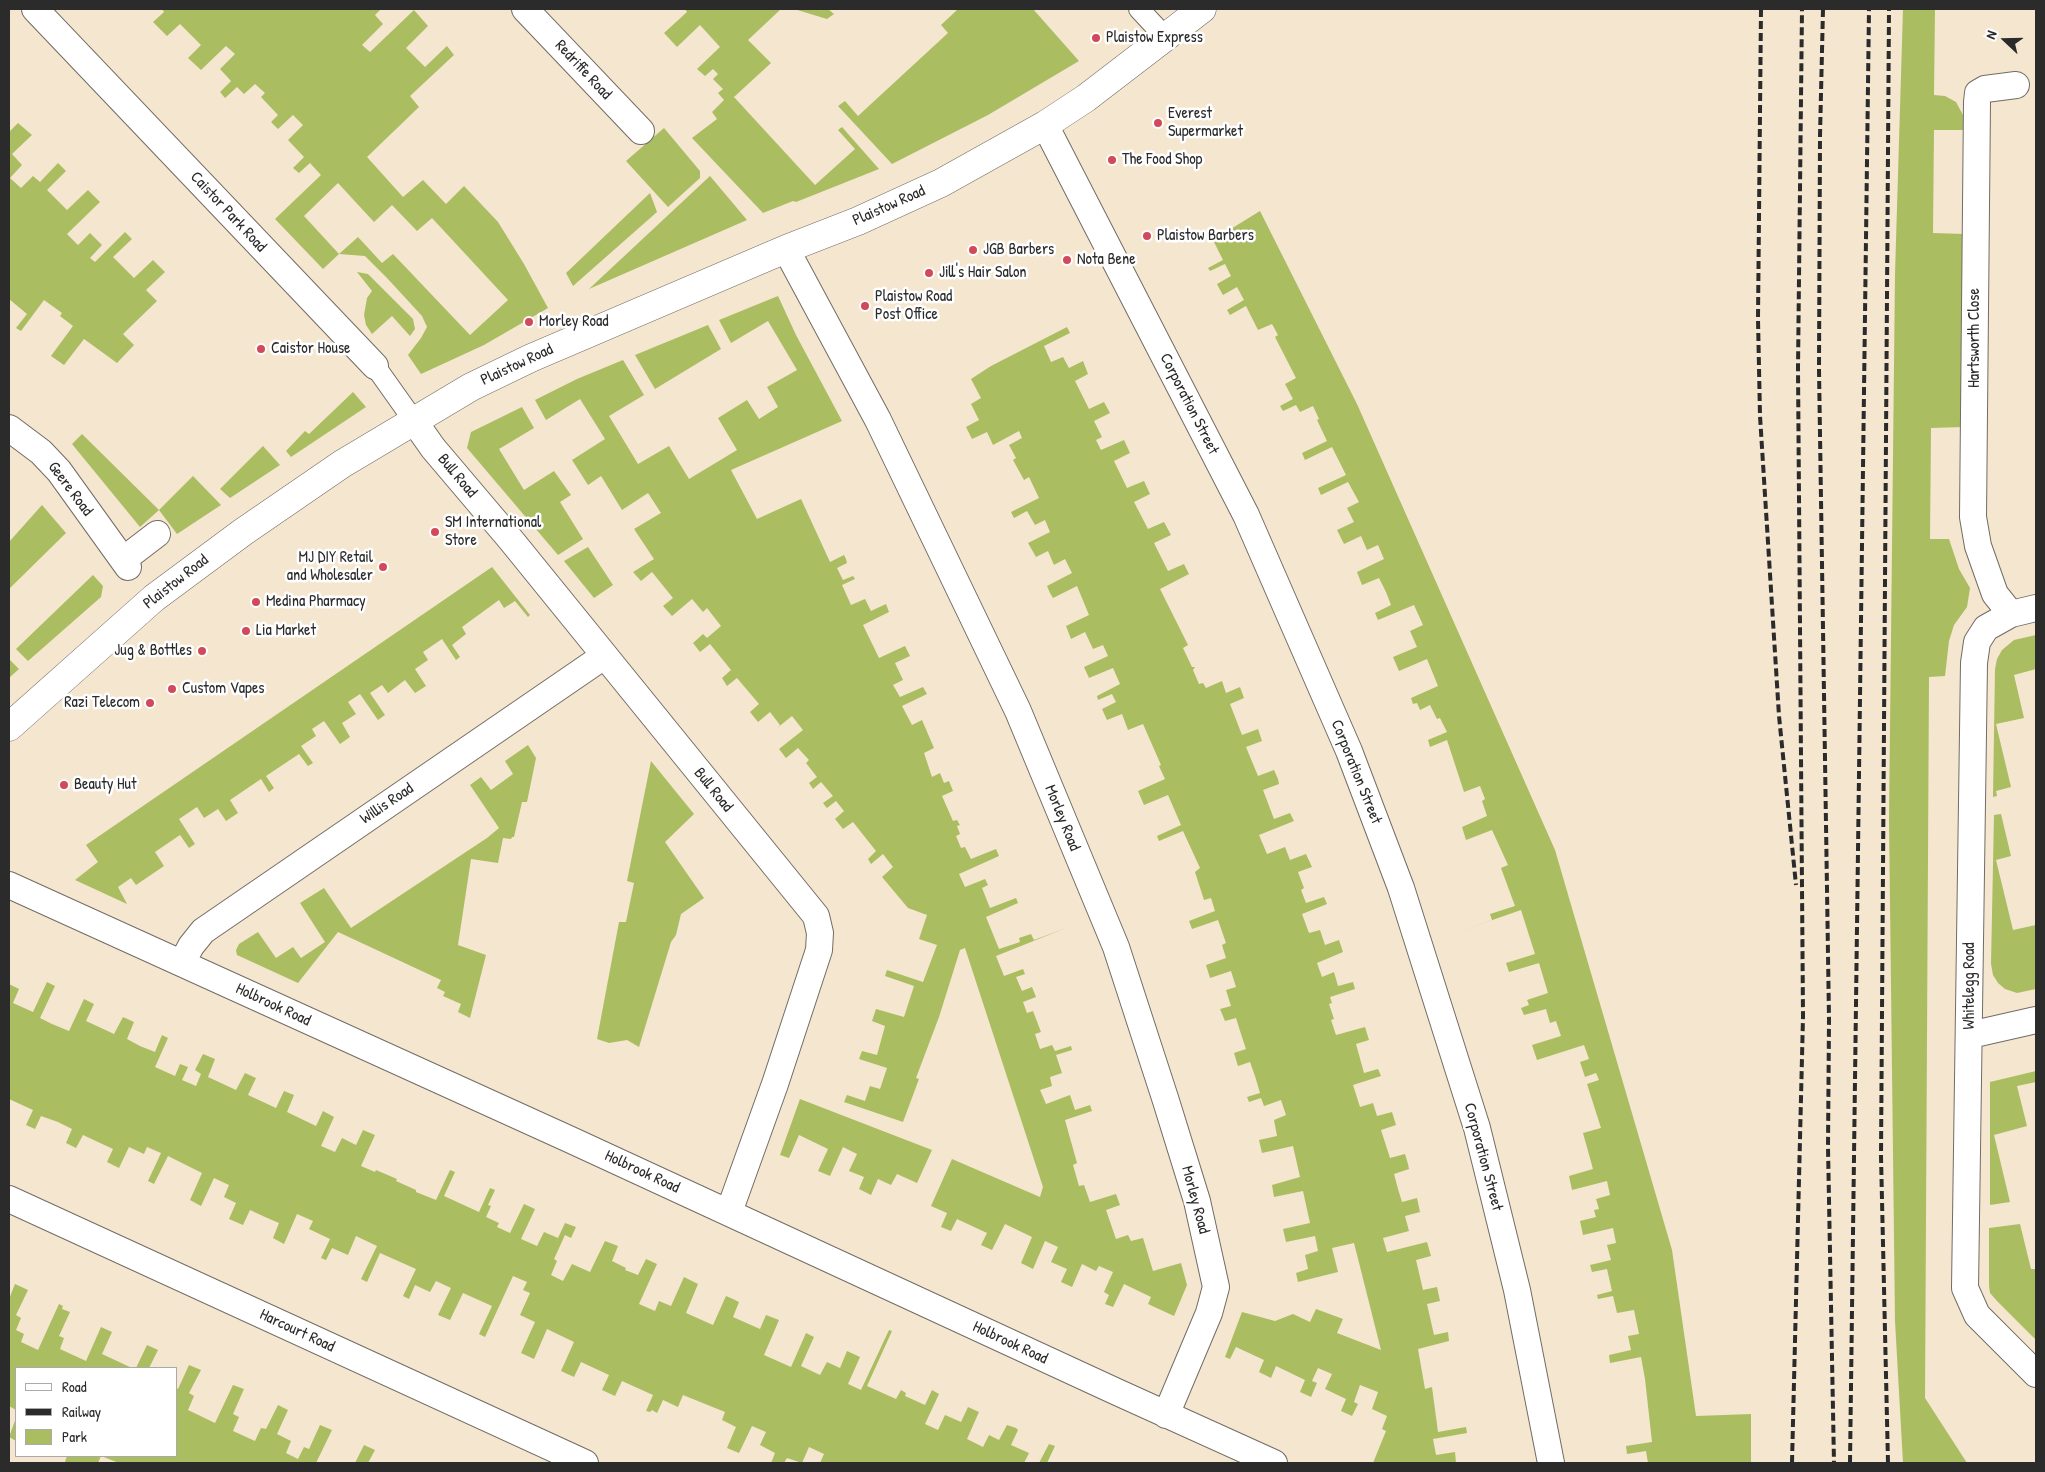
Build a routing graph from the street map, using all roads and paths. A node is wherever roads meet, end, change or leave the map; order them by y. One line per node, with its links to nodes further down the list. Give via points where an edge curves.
1 (35, 9): 10 (street, Caistor Park Road)
2 (525, 9): 8 (street, Redriffe Road)
3 (1139, 9): 5 (street)
4 (1202, 9): 5 (main road, Plaistow Road)
5 (1166, 38): 7 (main road, Plaistow Road)
6 (2028, 85): 15 (street, Hartsworth Close, via 1985,88 1978,92 1977,102 1973,517 1978,546 1995,594)
7 (1045, 125): 9 (main road, Plaistow Road, via 941,183); 28 (street, Corporation Street, via 1246,514 1349,751 1401,888 1476,1128 1517,1290)
8 (641, 131)
9 (786, 249): 11 (main road, Plaistow Road, via 531,358 471,386); 25 (street, Morley Road, via 878,420 1018,711 1116,948 1166,1101 1197,1201 1216,1287 1209,1313)
10 (375, 366): 11 (street, Caistor Park Road)
11 (414, 421): 16 (street, Bull Road); 17 (main road, Plaistow Road, via 342,464 154,598)
12 (9, 428): 13 (street, Geere Road, via 41,452 59,471 126,564)
13 (156, 534)
14 (2036, 608): 15 (street, Whitelegg Road)
15 (2011, 614): 21 (street, Whitelegg Road, via 1986,628 1977,642 1974,663)
16 (604, 656): 19 (street, Willis Road, via 203,931); 23 (street, Bull Road, via 816,916 820,933 819,950 776,1084)
17 (9, 727)
18 (9, 885): 19 (street, Holbrook Road)
19 (182, 963): 23 (street, Holbrook Road)
20 (2036, 1020): 21 (street)
21 (1970, 1035): 24 (street, Whitelegg Road, via 1965,1288 1977,1315)
22 (9, 1199): 26 (street, Harcourt Road)
23 (729, 1212): 25 (street, Holbrook Road)
24 (2036, 1374)
25 (1166, 1415): 27 (street, Holbrook Road)
26 (585, 1463)
27 (1274, 1463)
28 (1551, 1463)

